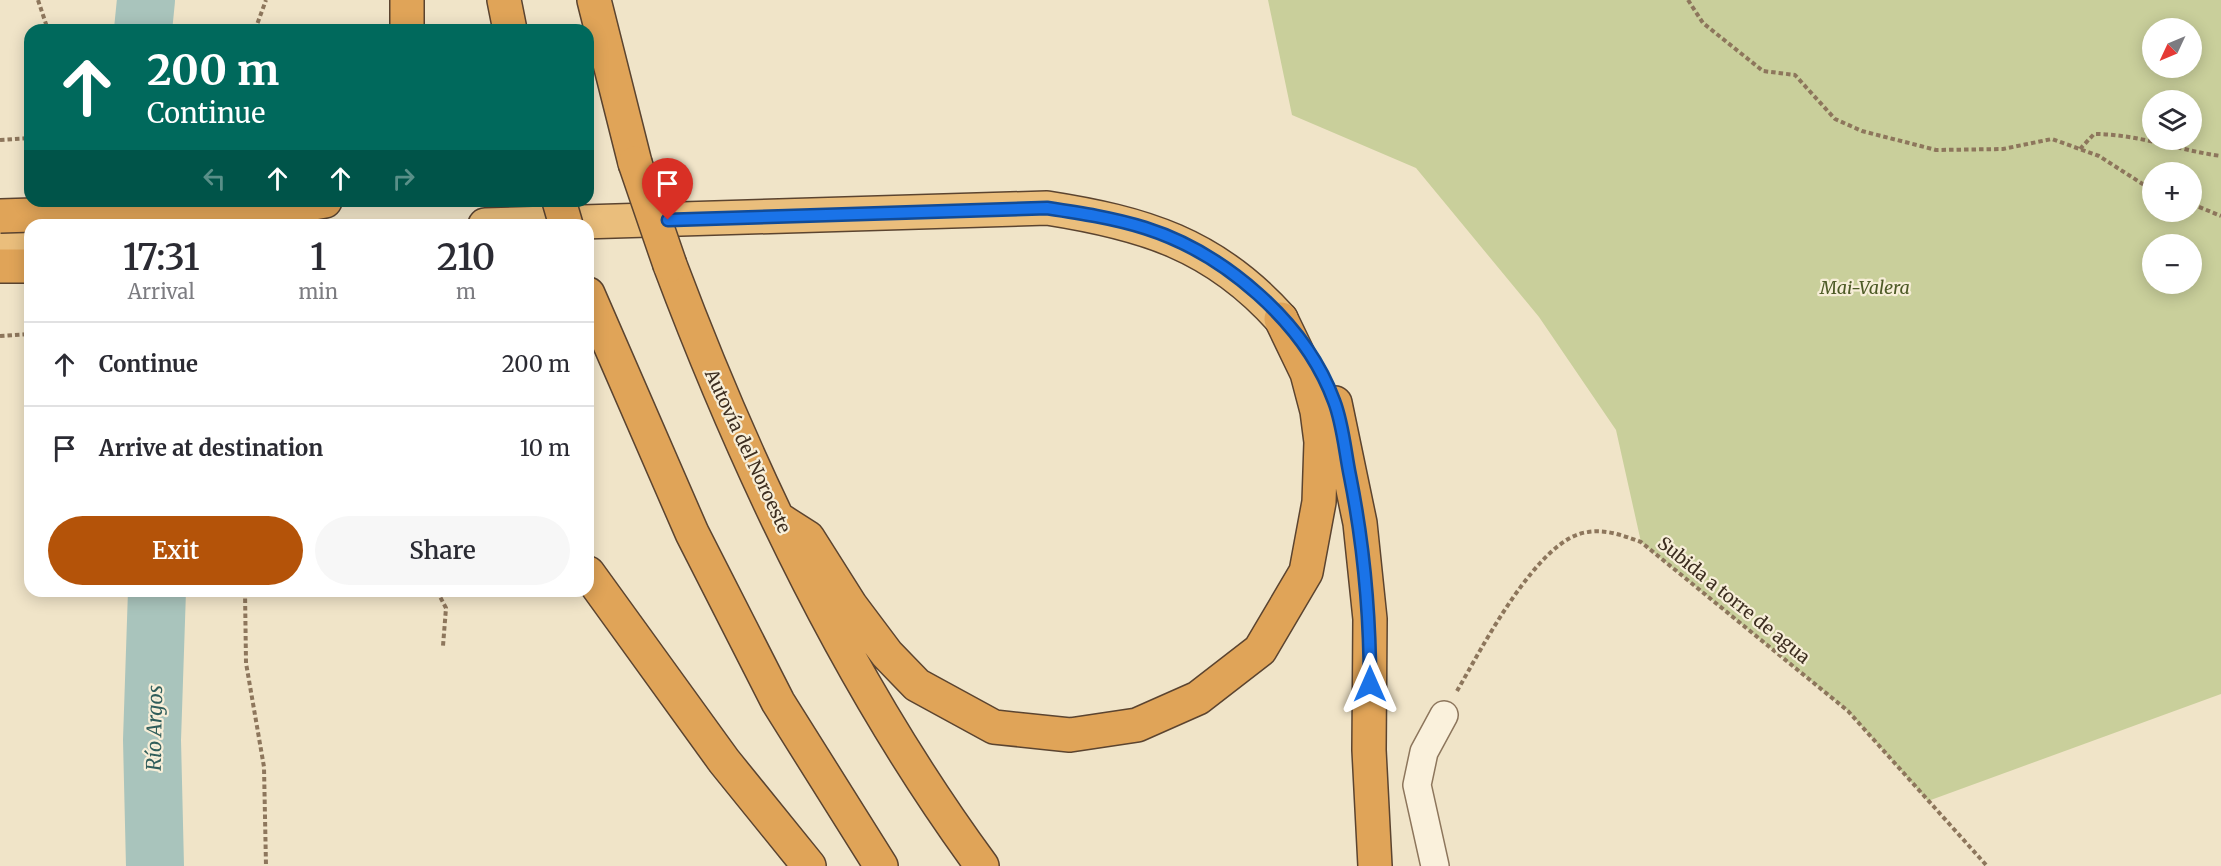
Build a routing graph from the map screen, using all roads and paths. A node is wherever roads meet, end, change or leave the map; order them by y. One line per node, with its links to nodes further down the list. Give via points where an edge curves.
1 (38, 0): 7 (path)
2 (266, 0): 8 (path)
3 (407, 0): 9 (highway)
4 (504, 0): 10 (highway)
5 (594, 0): 29 (highway, Autovía del Noroeste, bridge, via 635,163 670,265 708,367)
6 (1688, 0): 13 (path, via 1703,23 1763,71 1795,75 1835,119 1862,131 1936,150 2003,148 2052,139)
7 (46, 24)
8 (257, 24)
9 (407, 24)
10 (509, 24)
11 (24, 139): 12 (path)
12 (0, 141)
13 (2080, 149): 14 (path, via 2094,134 2124,134); 15 (path, via 2099,156)
14 (2221, 156)
15 (2142, 184)
16 (291, 207): 18 (highway, bridge)
17 (2202, 208): 19 (path)
18 (0, 216)
19 (2221, 216)
20 (594, 221): 26 (highway, via 1047,208 1146,228 1184,243 1244,283)
21 (0, 240): 22 (highway)
22 (24, 240)
23 (0, 266): 24 (highway)
24 (24, 266)
25 (594, 308): 37 (highway, via 692,533 778,702)
26 (1281, 319): 29 (highway, via 1307,373 1321,442 1319,502 1306,572 1260,650 1198,698 1137,725 1070,735 994,728 917,685 887,654 808,538); 39 (highway, via 1306,346 1335,402 1360,524 1370,619)
27 (24, 334): 28 (path)
28 (0, 336)
29 (780, 520): 38 (highway, Autovía del Noroeste, via 848,658 929,794)
30 (594, 581): 36 (highway, via 724,761)
31 (245, 597): 35 (path, via 246,663 264,767)
32 (440, 597): 33 (path, via 446,608)
33 (442, 646)
34 (1444, 715): 40 (street, via 1424,752 1417,785); 41 (path, Subida a torre de agua, via 1534,568 1561,542 1586,532 1610,531 1641,542 1848,711)
35 (266, 866)
36 (809, 866)
37 (881, 866)
38 (981, 866)
39 (1375, 866)
40 (1435, 866)
41 (1987, 866)

